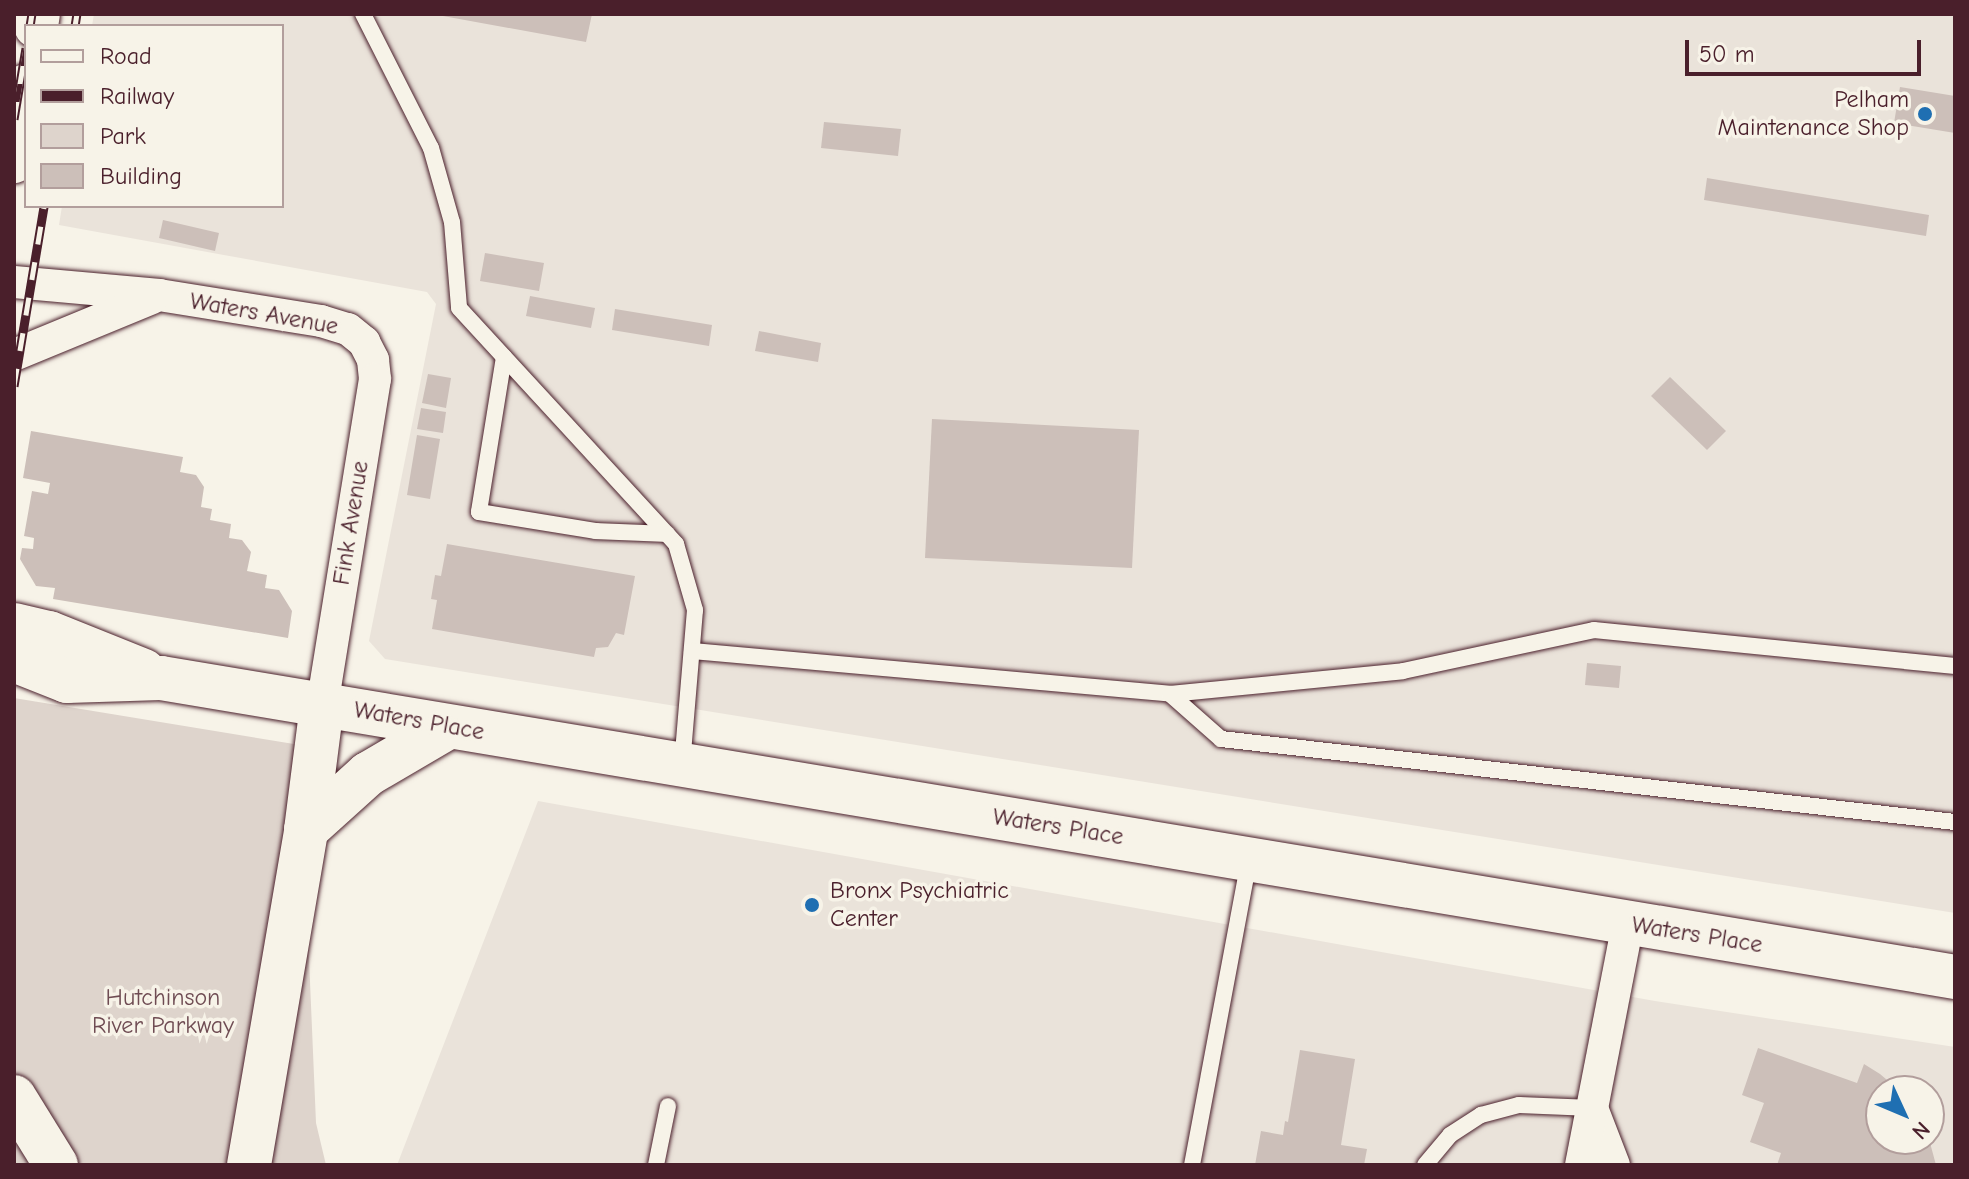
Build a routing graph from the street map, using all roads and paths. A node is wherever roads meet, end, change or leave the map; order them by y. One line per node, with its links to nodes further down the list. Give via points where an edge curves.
1 (363, 14): 8 (lane, via 431,148 452,222 459,308)
2 (24, 98): 3 (main road)
3 (14, 161)
4 (14, 282): 5 (street, Waters Avenue)
5 (159, 295): 6 (street, Waters Avenue, via 321,321 348,329); 7 (street, Waters Avenue)
6 (364, 342): 19 (street, Fink Avenue, via 375,379)
7 (14, 355)
8 (504, 357): 9 (lane); 9 (lane, via 479,512 596,531)
9 (667, 534): 12 (lane, via 676,544 695,610)
10 (14, 590): 11 (main road)
11 (31, 629): 15 (main road, Waters Place)
12 (692, 651): 18 (lane); 21 (lane)
13 (14, 660): 16 (main road, Waters Place)
14 (1955, 666): 18 (lane, via 1594,630 1403,671)
15 (161, 678): 16 (main road, Waters Place); 19 (main road, Waters Place)
16 (67, 681): 17 (main road)
17 (14, 689)
18 (1170, 694): 22 (lane, via 1221,739)
19 (322, 705): 20 (main road, Waters Place); 23 (main road)
20 (448, 727): 21 (main road, Waters Place); 23 (main road, via 368,774)
21 (682, 766): 24 (main road, Waters Place)
22 (1955, 822)
23 (306, 830): 31 (main road)
24 (1249, 858): 25 (main road, Waters Place); 33 (lane)
25 (1628, 924): 26 (main road, Waters Place); 29 (street)
26 (1955, 977)
27 (14, 1097): 30 (main road)
28 (668, 1106): 32 (lane)
29 (1592, 1108): 34 (lane, via 1519,1105 1481,1115 1450,1135); 35 (street); 36 (street)
30 (56, 1165)
31 (249, 1165)
32 (656, 1165)
33 (1192, 1165)
34 (1425, 1165)
35 (1581, 1165)
36 (1614, 1165)

